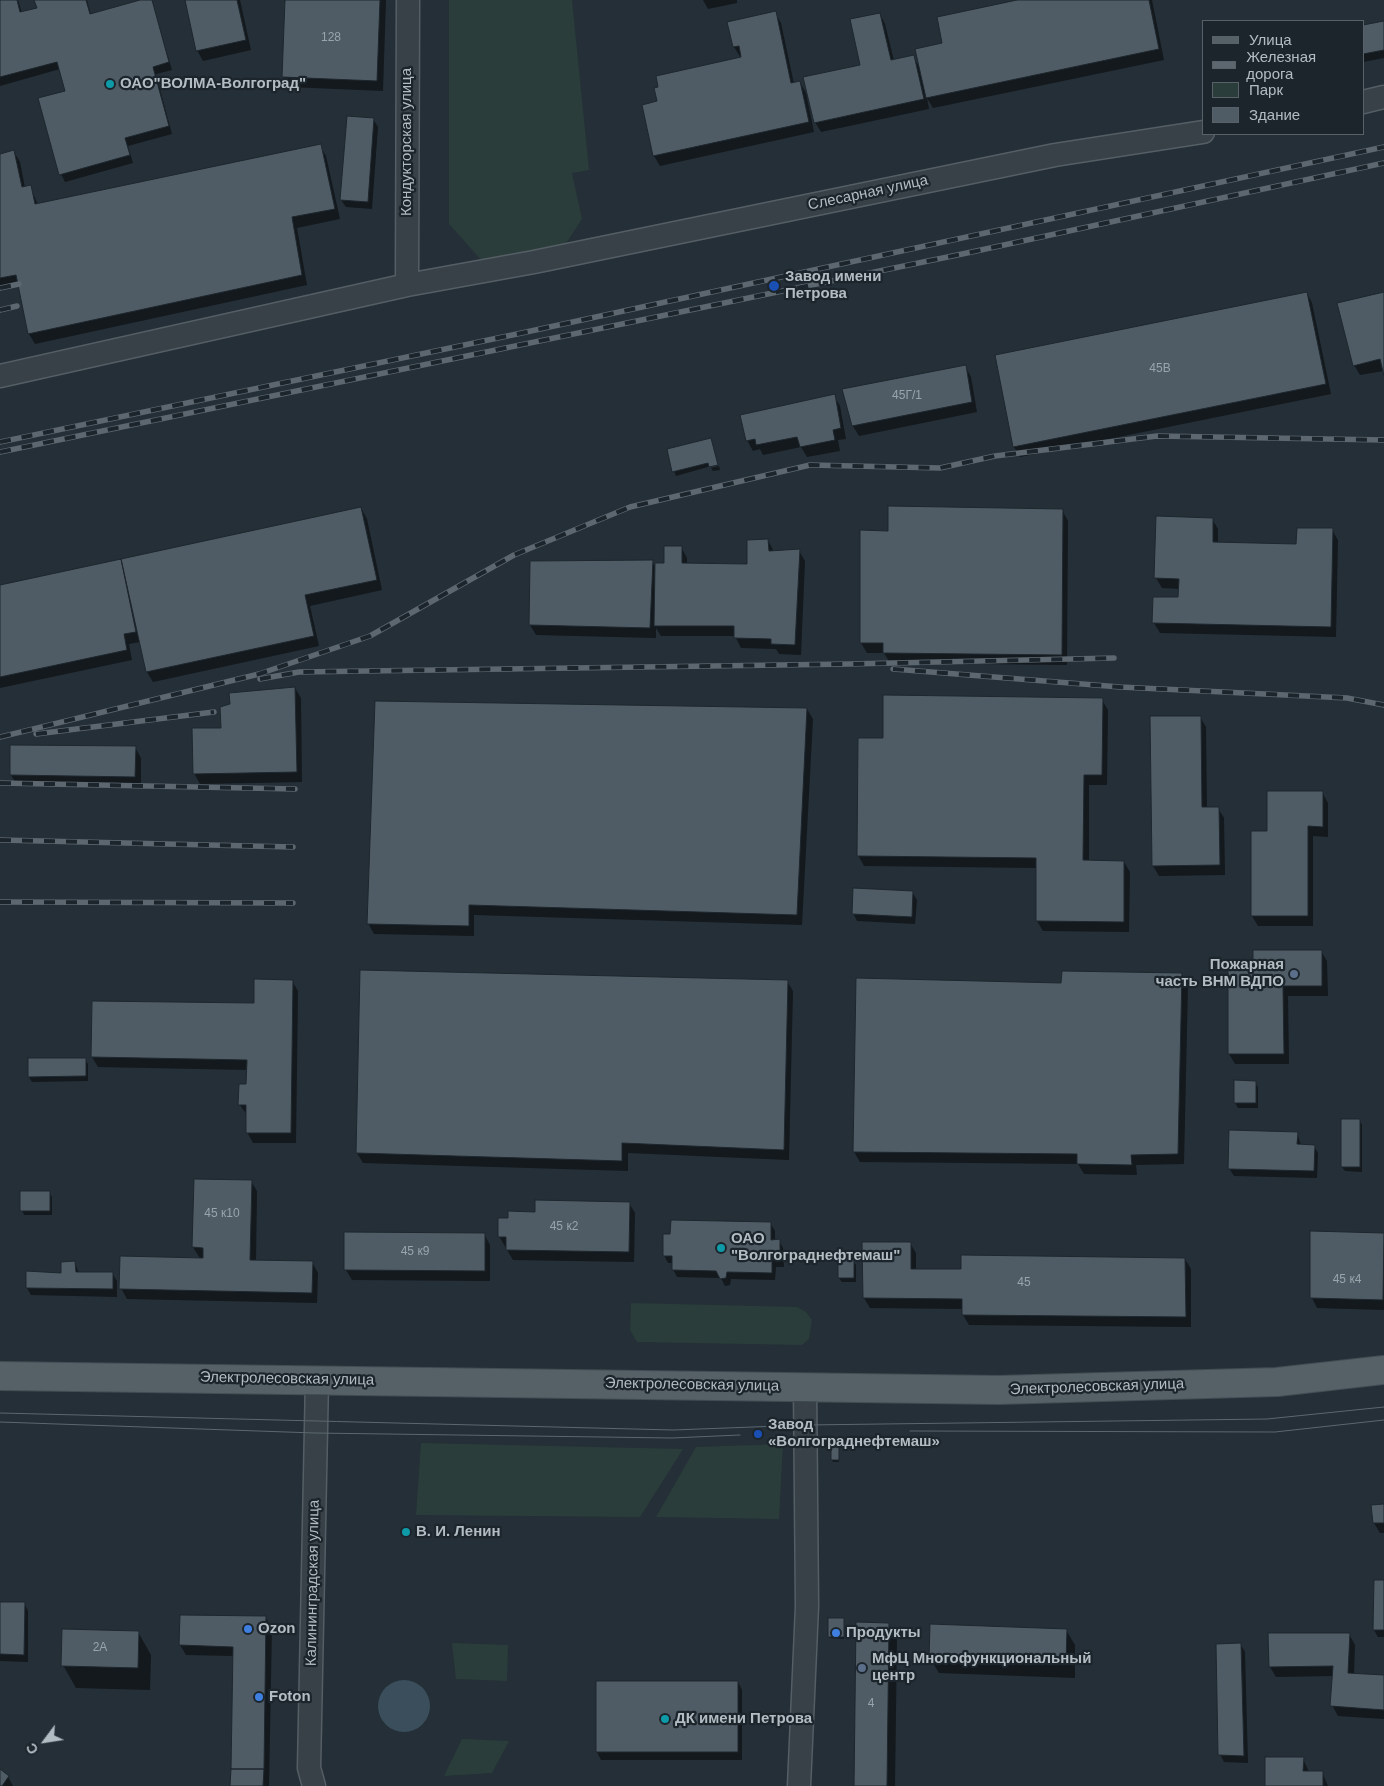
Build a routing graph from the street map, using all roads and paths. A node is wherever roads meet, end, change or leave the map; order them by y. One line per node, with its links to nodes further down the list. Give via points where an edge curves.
1 (408, 0): 5 (street, Кондукторская улица)
2 (1384, 97): 3 (street)
3 (1364, 102)
4 (1202, 132): 5 (street, Слесарная улица, via 1055,155 534,262)
5 (407, 284): 6 (street, Слесарная улица)
6 (0, 376)
7 (1384, 1370): 10 (main road, Электролесовская улица, via 1257,1383 999,1390)
8 (0, 1376): 9 (main road, Электролесовская улица)
9 (317, 1379): 10 (main road, Электролесовская улица); 11 (street, Калининградская улица, via 309,1768)
10 (806, 1387): 12 (street, via 807,1606)
11 (314, 1786)
12 (799, 1786)

